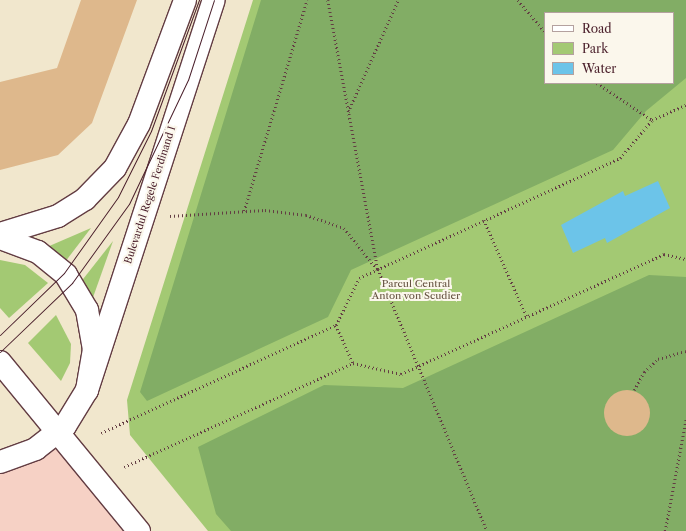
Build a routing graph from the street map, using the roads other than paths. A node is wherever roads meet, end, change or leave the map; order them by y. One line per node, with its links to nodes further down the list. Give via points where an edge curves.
1 (184, 0): 3 (main road, via 139,124 111,173 85,199 58,216)
2 (214, 0): 6 (main road, Bulevardul Regele Ferdinand I)
3 (0, 234)
4 (0, 238): 6 (main road, via 38,252 64,273 79,293 87,310 94,349)
5 (0, 362): 7 (main road)
6 (87, 390): 7 (main road, via 77,410)
7 (58, 433): 8 (main road, via 36,449); 9 (main road)
8 (0, 462)
9 (139, 531)

